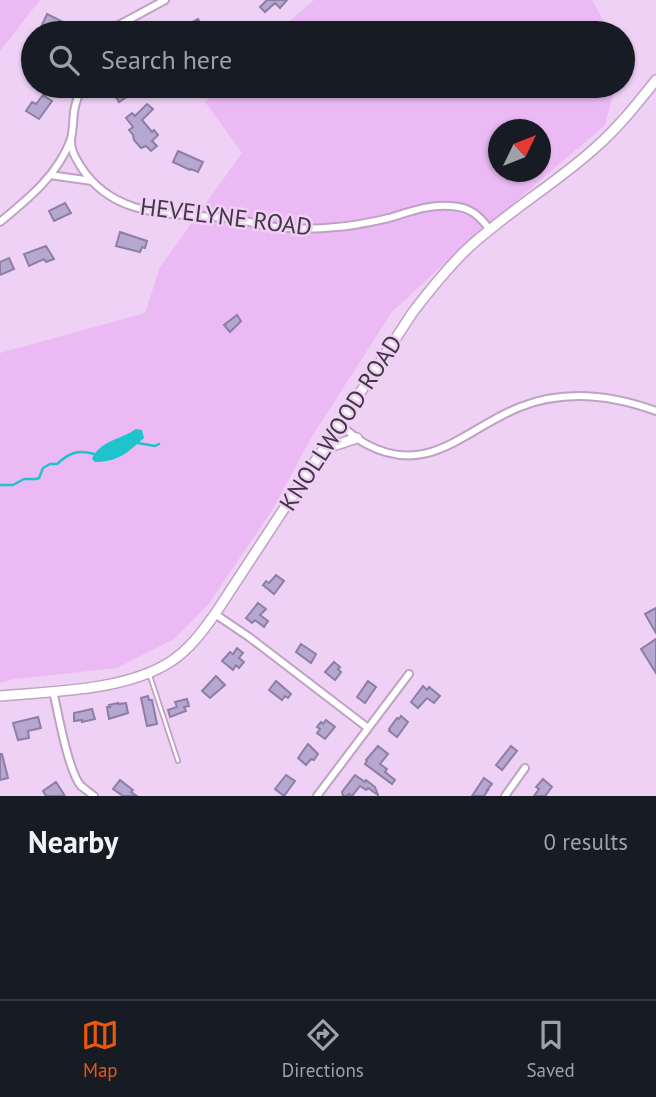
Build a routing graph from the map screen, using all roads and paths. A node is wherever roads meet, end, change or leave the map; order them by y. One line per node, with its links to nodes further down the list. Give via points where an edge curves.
1 (165, 0): 2 (street)
2 (126, 21)
3 (656, 80): 9 (main road, KNOLLWOOD ROAD, via 597,146)
4 (78, 98): 5 (street)
5 (71, 138): 6 (street); 7 (street, HEVELYNE ROAD, via 74,155)
6 (50, 175): 7 (street); 8 (street)
7 (92, 181): 9 (street, HEVELYNE ROAD, via 107,195 139,209 260,225 334,228 449,205 467,208)
8 (0, 222)
9 (490, 230): 11 (main road, KNOLLWOOD ROAD, via 466,250 413,312)
10 (656, 411): 12 (street, via 603,396 558,396 519,407 449,446 427,453 390,453)
11 (340, 425): 12 (street); 13 (main road, KNOLLWOOD ROAD)
12 (357, 438): 13 (main road)
13 (323, 451): 14 (main road, KNOLLWOOD ROAD)
14 (215, 614): 15 (main road, KNOLLWOOD ROAD, via 178,656); 19 (street)
15 (149, 673): 17 (main road, KNOLLWOOD ROAD); 20 (lane)
16 (409, 674): 19 (street)
17 (53, 691): 18 (main road, KNOLLWOOD ROAD); 22 (street, via 75,777)
18 (0, 696)
19 (368, 728): 23 (street)
20 (178, 761)
21 (526, 768): 24 (street)
22 (94, 796)
23 (317, 796)
24 (505, 796)

